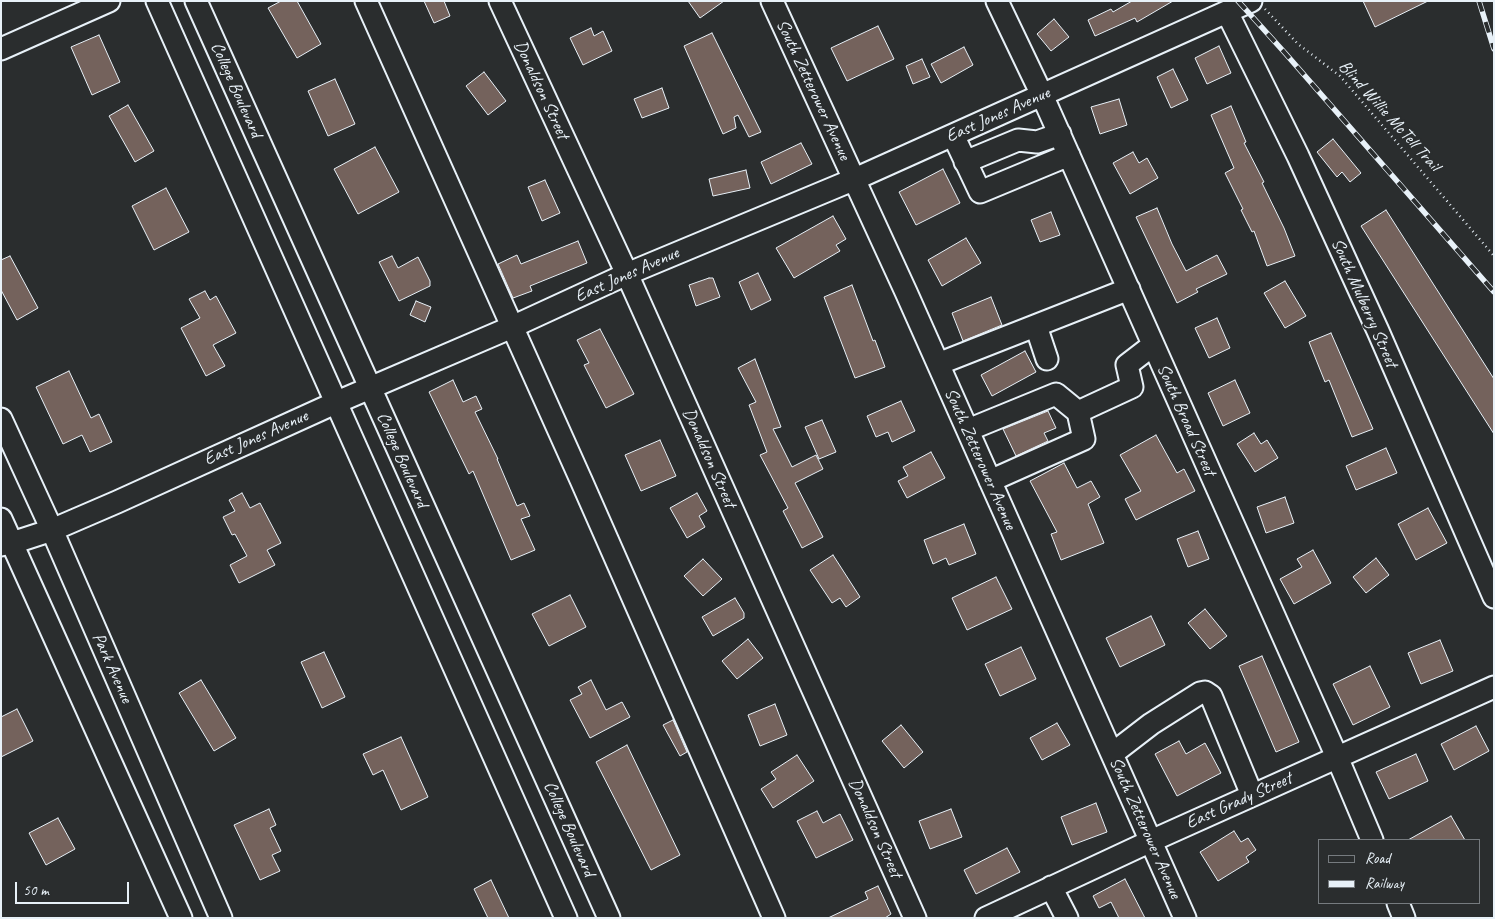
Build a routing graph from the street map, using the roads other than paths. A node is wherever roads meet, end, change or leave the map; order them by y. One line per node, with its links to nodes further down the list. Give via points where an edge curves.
1 (109, 1): 10 (street)
2 (157, 1): 25 (street, College Boulevard)
3 (196, 1): 24 (street, College Boulevard)
4 (366, 1): 20 (street)
5 (500, 1): 17 (street, Donaldson Street)
6 (772, 1): 16 (street, South Zetterower Avenue)
7 (997, 1): 11 (street, South Broad Street)
8 (1257, 5): 9 (street, East Jones Avenue)
9 (1227, 12): 11 (street, East Jones Avenue); 33 (street, South Mulberry Street, via 1378,331)
10 (1, 49)
11 (1042, 95): 12 (street, South Broad Street); 13 (street, East Jones Avenue)
12 (1060, 134): 14 (street, South Broad Street); 15 (street, via 1037,142 1018,140)
13 (953, 135): 15 (street); 16 (street, East Jones Avenue)
14 (1069, 154): 15 (street, via 980,192); 18 (street, South Broad Street)
15 (965, 162)
16 (855, 179): 17 (street, East Jones Avenue); 23 (street, South Zetterower Avenue)
17 (627, 274): 20 (street, East Jones Avenue); 47 (street, Donaldson Street)
18 (1129, 289): 19 (street); 21 (street, South Broad Street)
19 (1036, 326): 22 (street); 23 (street)
20 (512, 327): 24 (street, East Jones Avenue); 46 (street)
21 (1153, 346): 26 (street, via 1127,365 1132,387); 36 (street, South Broad Street)
22 (1047, 359)
23 (938, 364): 28 (street, South Zetterower Avenue)
24 (369, 388): 25 (street, East Jones Avenue); 45 (street, College Boulevard)
25 (335, 403): 31 (street, East Jones Avenue); 44 (street, College Boulevard)
26 (1078, 412): 28 (street, via 1056,394); 29 (street, via 1084,440)
27 (1, 419): 31 (street, Park Avenue)
28 (968, 430): 29 (street, South Zetterower Avenue)
29 (990, 482): 35 (street, South Zetterower Avenue)
30 (1, 519): 32 (street)
31 (52, 530): 32 (street, East Jones Avenue); 43 (street, Park Avenue)
32 (7, 544): 42 (street)
33 (1494, 597)
34 (1494, 687): 36 (street, East Grady Street)
35 (1112, 754): 37 (street, via 1151,724 1205,692 1211,696); 39 (street, South Zetterower Avenue)
36 (1337, 757): 37 (street, East Grady Street); 38 (street, South Broad Street)
37 (1252, 795): 39 (street, East Grady Street)
38 (1372, 839)
39 (1151, 841): 40 (street, East Grady Street); 50 (street, South Zetterower Avenue)
40 (1051, 887): 48 (street, East Grady Street); 49 (street)
41 (1398, 904): 51 (street)
42 (182, 918)
43 (221, 918)
44 (566, 918)
45 (609, 918)
46 (774, 918)
47 (915, 918)
48 (986, 918)
49 (1067, 918)
50 (1185, 918)
51 (1404, 918)

